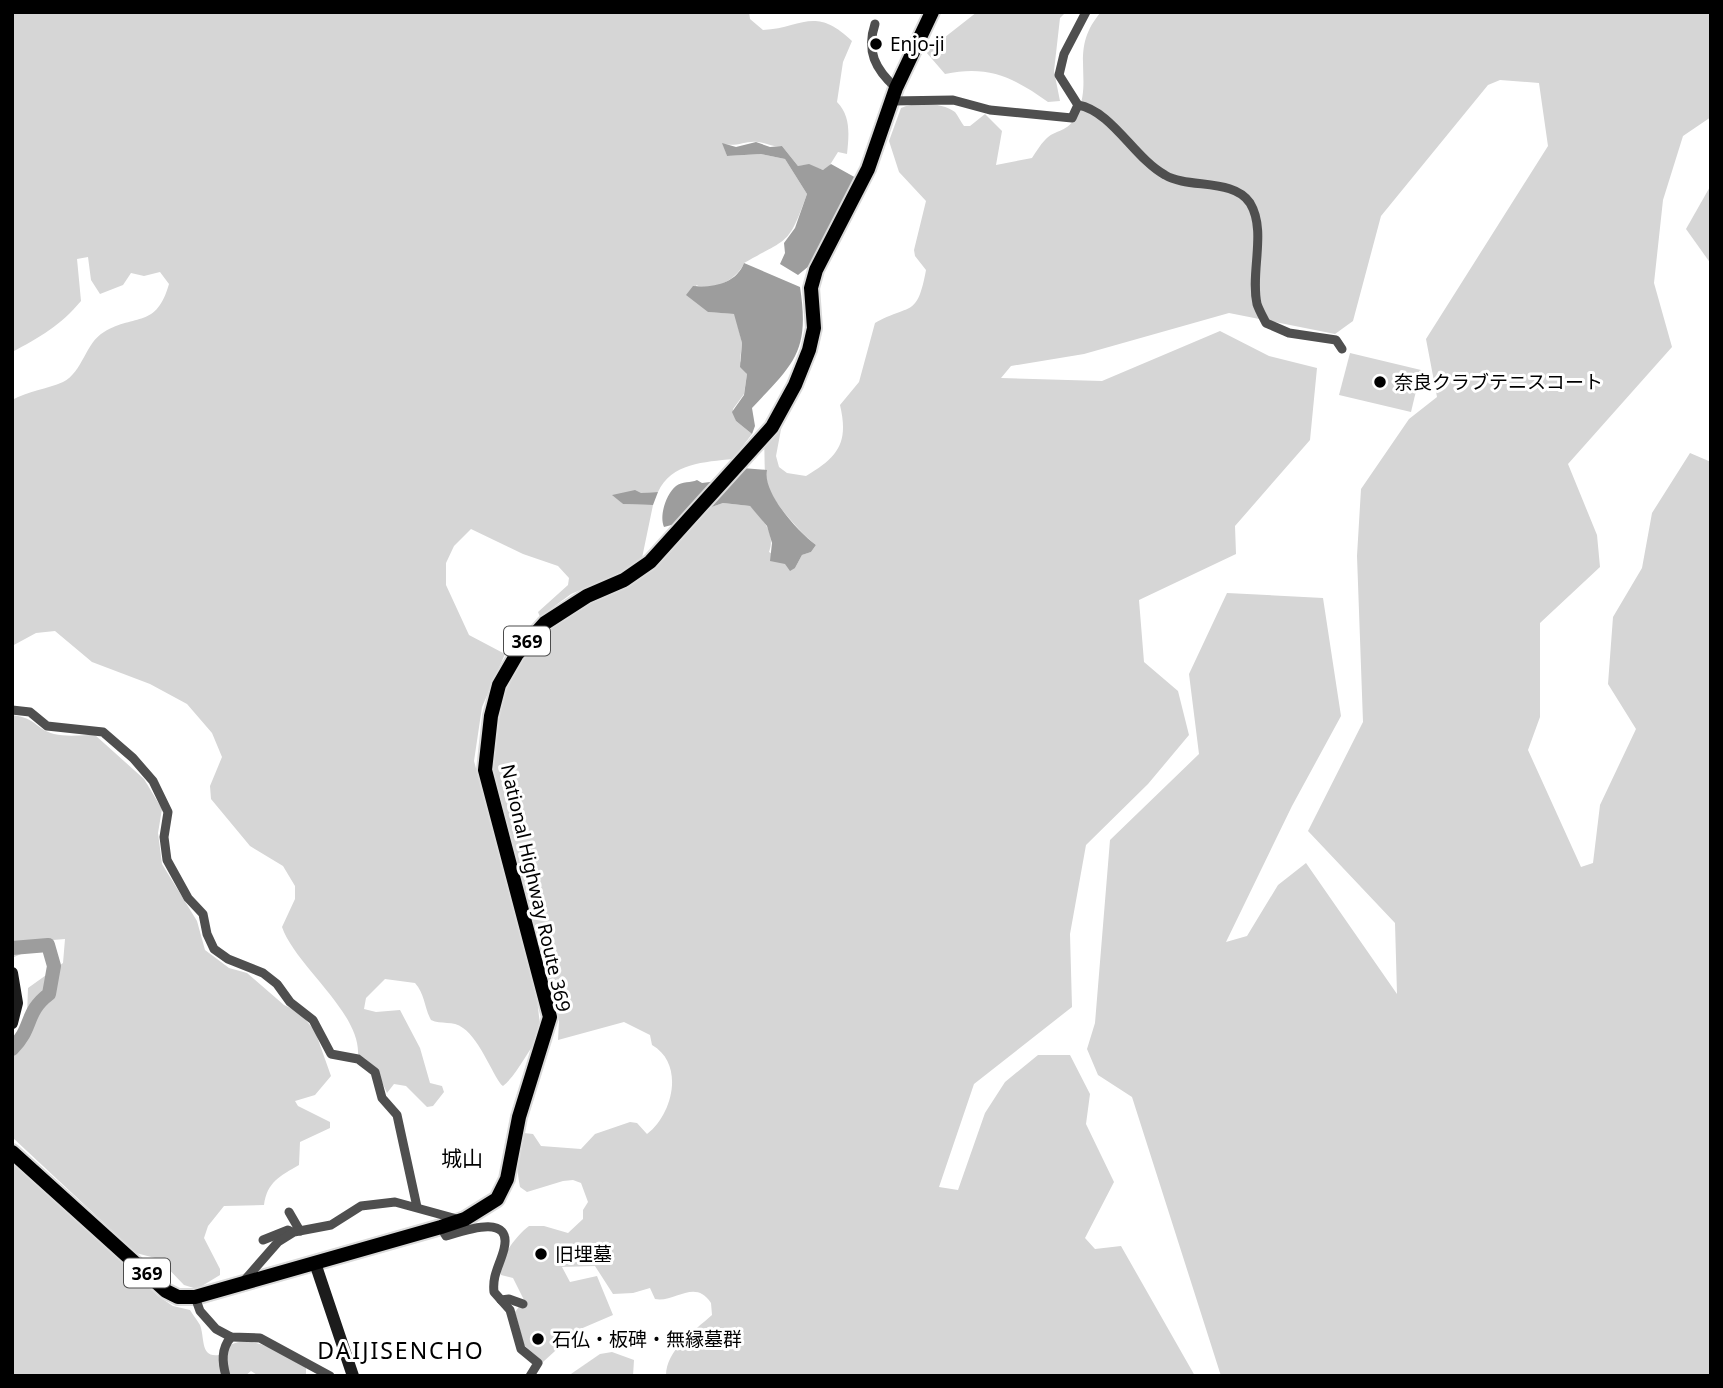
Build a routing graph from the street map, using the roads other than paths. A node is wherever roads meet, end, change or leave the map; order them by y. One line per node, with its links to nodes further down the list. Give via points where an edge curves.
1 (932, 12): 4 (highway, National Highway Route 369 / 369)
2 (1086, 12): 5 (street, via 1063,54 1059,75)
3 (875, 24): 4 (street, via 869,42 872,55)
4 (894, 94): 5 (street, via 1072,118); 13 (highway, National Highway Route 369 / 369, via 868,169 816,270 809,350 772,427 650,562 545,623 517,654 499,685 485,770 550,1017 519,1117 507,1179 497,1199)
5 (1078, 105): 6 (street, via 1097,112 1161,173 1178,183 1226,188 1249,201 1257,221 1257,305 1266,323 1289,333 1336,340)
6 (1342, 349)
7 (12, 710): 11 (street, via 30,712 47,726 103,732 153,781 168,812 167,860 188,898 203,914 214,949 277,984 290,1002 313,1020 331,1054 358,1059 375,1072 382,1098 397,1115)
8 (12, 973): 9 (main road, via 17,1003)
9 (12, 1023)
10 (12, 1152): 19 (highway, National Highway Route 369 / 369, via 166,1291)
11 (417, 1207): 13 (street, via 447,1219); 15 (street, via 395,1202 361,1206 331,1225)
12 (289, 1212): 15 (street)
13 (465, 1219): 14 (highway, National Highway Route 369 / 369)
14 (441, 1227): 17 (highway, National Highway Route 369 / 369); 20 (street, via 446,1236 484,1225 503,1234 504,1247 493,1282)
15 (297, 1232): 16 (street, via 288,1230); 18 (street, via 278,1242)
16 (263, 1240)
17 (315, 1262): 18 (highway, National Highway Route 369 / 369); 25 (main road)
18 (239, 1286): 19 (highway, National Highway Route 369 / 369)
19 (195, 1297): 22 (street, via 200,1311 216,1329)
20 (501, 1300): 21 (street); 26 (street, via 510,1310 521,1349 538,1363)
21 (523, 1304)
22 (231, 1337): 23 (street, via 225,1344); 24 (street, via 260,1338)
23 (226, 1376)
24 (330, 1376)
25 (353, 1376)
26 (530, 1376)

